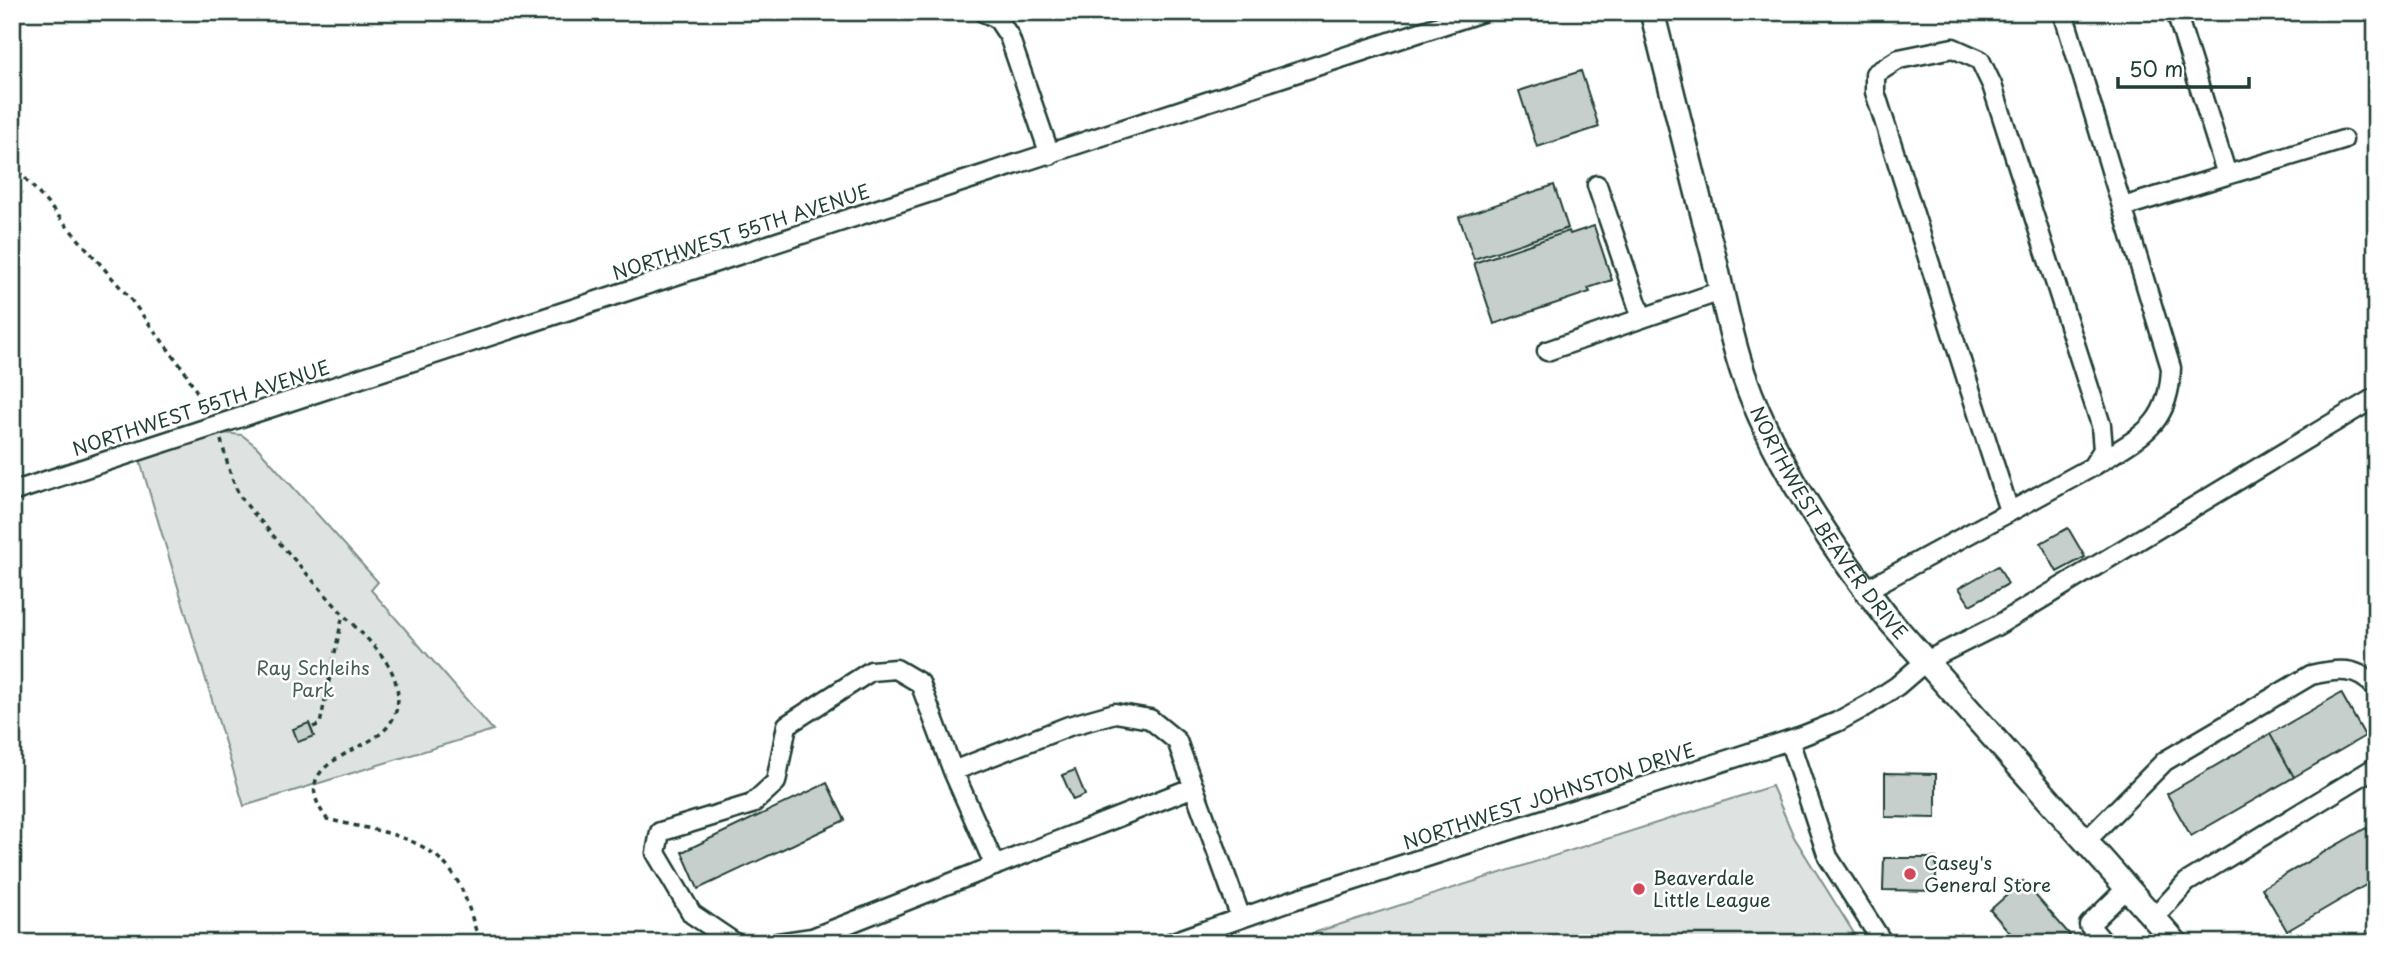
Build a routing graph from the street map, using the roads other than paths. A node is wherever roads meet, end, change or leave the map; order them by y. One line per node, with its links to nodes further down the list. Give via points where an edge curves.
1 (983, 12): 7 (street, via 997,18 1010,36)
2 (1482, 12): 7 (street, NORTHWEST 55TH AVENUE)
3 (1652, 12): 11 (main road, NORTHWEST BEAVER DRIVE)
4 (2063, 12): 10 (street)
5 (2176, 12): 8 (street)
6 (2343, 140): 8 (street)
7 (1050, 155): 16 (street, NORTHWEST 55TH AVENUE)
8 (2227, 175): 10 (street)
9 (1597, 185): 12 (street)
10 (2123, 207): 15 (street, via 2171,368 2170,392 2147,432)
11 (1721, 291): 12 (street); 18 (main road, NORTHWEST BEAVER DRIVE, via 1745,378 1767,429 1811,510)
12 (1642, 318): 13 (street)
13 (1546, 351)
14 (2376, 397): 19 (street, NORTHWEST JOHNSTON DRIVE, via 1998,625)
15 (2092, 467): 17 (street); 17 (street, via 2103,450 2101,425 1992,85 1980,60 1954,48 1899,59 1875,75 1875,92)
16 (12, 492)
17 (2009, 511): 18 (street)
18 (1866, 590): 19 (main road, NORTHWEST BEAVER DRIVE)
19 (1926, 660): 21 (street, NORTHWEST JOHNSTON DRIVE, via 1868,705); 25 (main road, NORTHWEST BEAVER DRIVE)
20 (2376, 688): 25 (street, via 2367,678 2338,669 2311,675 2165,761)
21 (1788, 740): 28 (street, NORTHWEST JOHNSTON DRIVE); 33 (street, via 1828,857)
22 (2376, 767): 29 (street, via 2187,881)
23 (953, 771): 24 (street, via 1115,713 1150,719 1177,741); 26 (street); 30 (street, via 920,683 896,669 871,671 787,725 776,782 752,804 660,832 656,852 692,914)
24 (1194, 787): 26 (street); 28 (street)
25 (2086, 841): 27 (main road, NORTHWEST BEAVER DRIVE)
26 (996, 866): 31 (street, via 812,938)
27 (2127, 888): 29 (main road, NORTHWEST BEAVER DRIVE); 34 (street, via 2089,925)
28 (1241, 918): 32 (street, NORTHWEST JOHNSTON DRIVE)
29 (2154, 918): 35 (main road, NORTHWEST BEAVER DRIVE)
30 (735, 943)
31 (778, 943)
32 (1170, 943)
33 (1883, 943)
34 (2104, 943)
35 (2176, 943)

